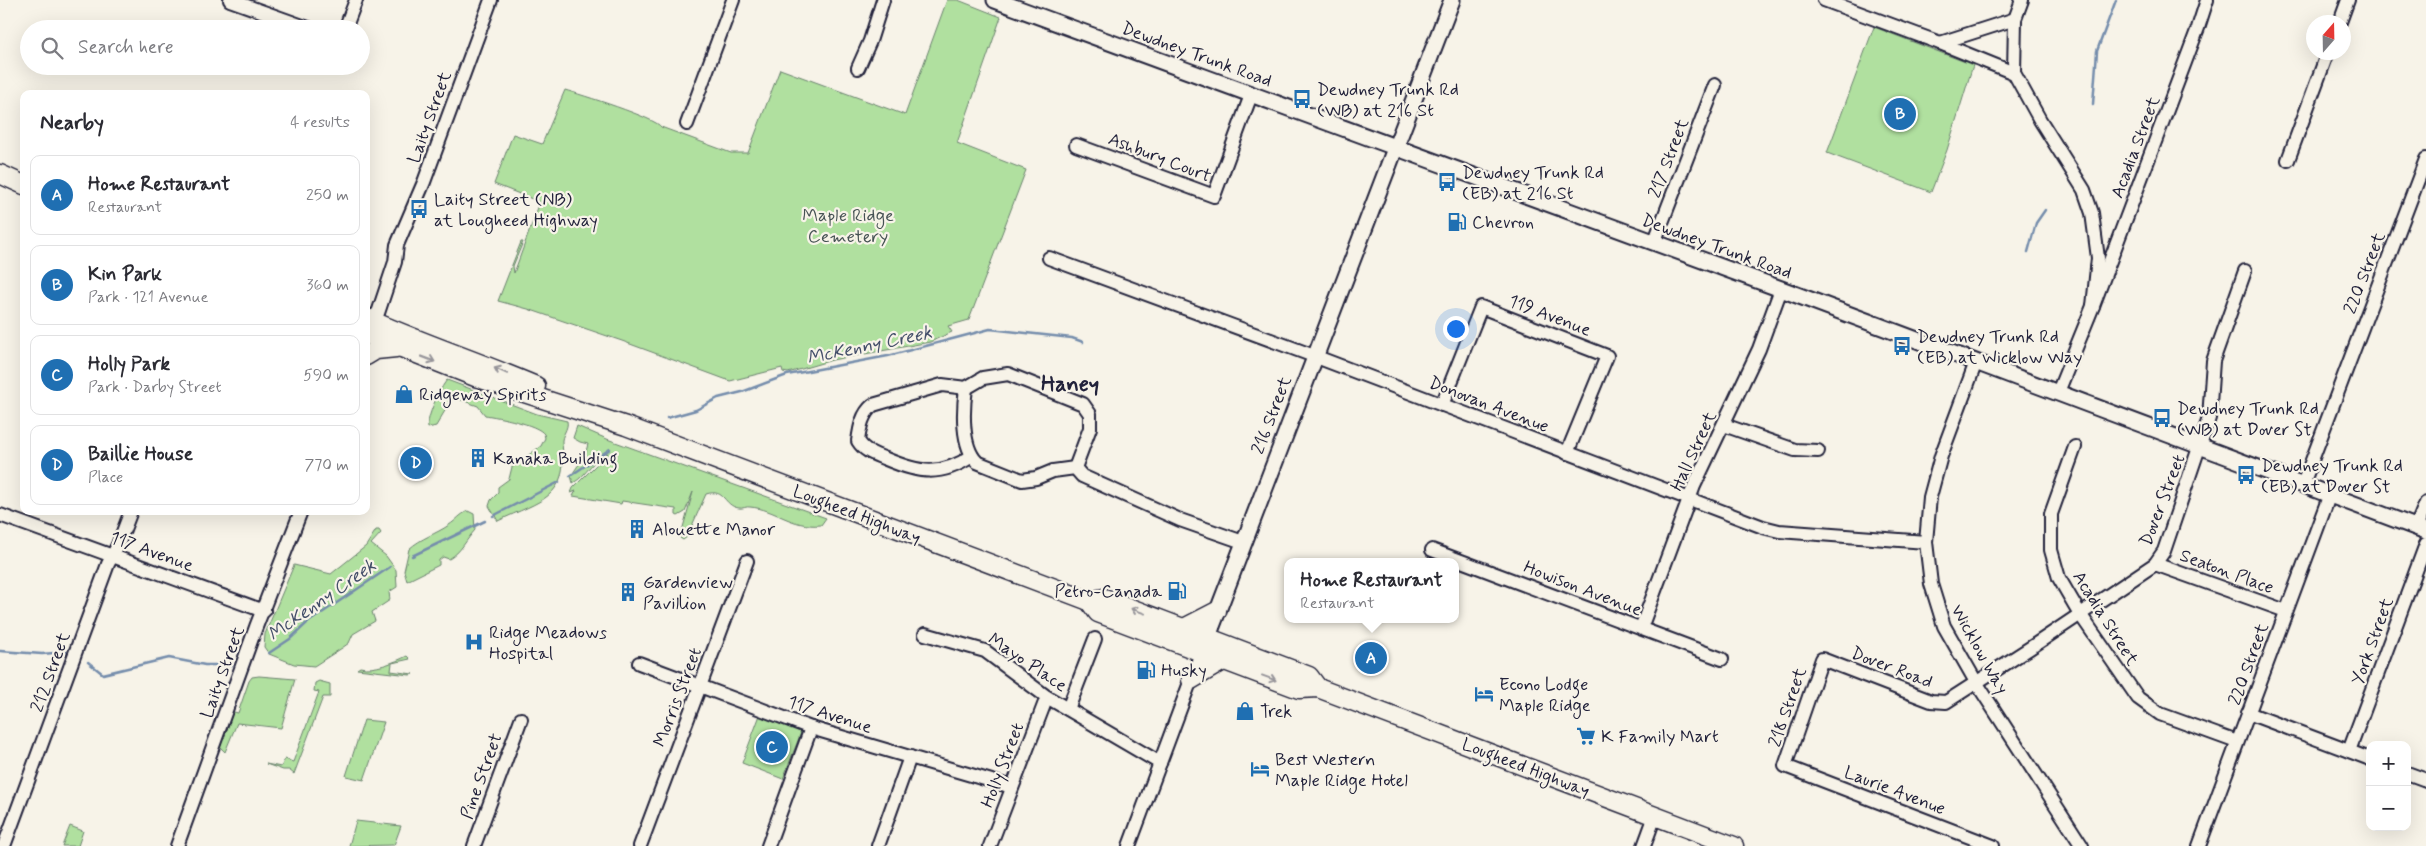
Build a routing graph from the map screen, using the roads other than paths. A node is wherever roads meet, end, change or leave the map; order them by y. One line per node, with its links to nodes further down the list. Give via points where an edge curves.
1 (230, 0): 14 (street)
2 (356, 0): 15 (street)
3 (491, 0): 34 (street, Laity Street, via 424,182 397,245 388,258)
4 (733, 0): 22 (street)
5 (883, 0): 18 (street)
6 (995, 0): 21 (main road, Dewdney Trunk Road)
7 (1452, 0): 24 (main road, 216 Street)
8 (1824, 0): 16 (street)
9 (2022, 0): 13 (street)
10 (2206, 0): 33 (street, Acadia Street)
11 (2348, 0): 12 (street)
12 (2343, 15)
13 (2014, 19): 16 (street); 19 (street)
14 (286, 20)
15 (348, 20)
16 (1940, 43): 19 (street)
17 (2325, 60): 26 (street)
18 (858, 68)
19 (2014, 73): 33 (street, Acadia Street, via 2084,190 2096,230 2098,258)
20 (1715, 85): 29 (street, 217 Street)
21 (1252, 95): 23 (street, Ashbury Court, via 1214,196); 24 (main road, Dewdney Trunk Road)
22 (687, 124)
23 (1076, 145)
24 (1395, 148): 29 (main road, Dewdney Trunk Road); 39 (main road, 216 Street)
25 (2426, 159): 52 (street, 220 Street)
26 (2288, 160)
27 (0, 174): 28 (highway)
28 (20, 183)
29 (1654, 243): 32 (main road, Dewdney Trunk Road)
30 (1048, 258): 39 (street, Donovan Avenue)
31 (2245, 271): 46 (street, Dover Street, via 2213,360 2209,418)
32 (1781, 289): 40 (main road, Dewdney Trunk Road); 44 (street, Hall Street, via 1759,349)
33 (2093, 306): 42 (street, Acadia Street)
34 (370, 315)
35 (370, 325): 45 (highway, Lougheed Highway, one-way to 35, via 480,362)
36 (370, 326): 37 (highway, Lougheed Highway)
37 (400, 348): 38 (highway); 45 (highway, Lougheed Highway, one-way to 45, via 475,377)
38 (370, 354)
39 (1314, 356): 43 (street, Donovan Avenue); 60 (main road, 216 Street)
40 (1976, 362): 42 (main road, Dewdney Trunk Road); 61 (street, Wicklow Way, via 1935,474)
41 (966, 388): 50 (street, via 963,407); 50 (street, via 942,385 873,405 866,410 858,441 864,450 918,471 943,470); 51 (street, via 983,378 1008,374 1083,404 1090,414 1090,428)
42 (2058, 392): 46 (main road, Dewdney Trunk Road)
43 (1442, 405): 49 (street, Donovan Avenue); 49 (street, 119 Avenue, via 1481,308 1607,356)
44 (1724, 425): 48 (street, via 1795,450); 54 (street, Hall Street)
45 (626, 426): 69 (highway, Lougheed Highway)
46 (2201, 446): 52 (main road, Dewdney Trunk Road); 68 (street, Dover Street, via 2164,551)
47 (2075, 447): 73 (street, Acadia Street, via 2051,514 2050,537 2059,578)
48 (1818, 451)
49 (1567, 452): 54 (street, Donovan Avenue)
50 (972, 456): 51 (street, via 977,462 1022,480)
51 (1075, 468): 60 (street, via 1082,476 1180,520)
52 (2303, 484): 53 (main road, Dewdney Trunk Road)
53 (2330, 494): 59 (main road, Dewdney Trunk Road); 72 (street, 220 Street)
54 (1690, 499): 61 (street, Donovan Avenue, via 1779,530); 75 (street, Hall Street)
55 (2426, 503): 59 (street)
56 (0, 515): 64 (street, 117 Avenue)
57 (129, 515): 64 (street, 212 Street)
58 (300, 515): 70 (street, Laity Street)
59 (2421, 529)
60 (1243, 542): 71 (main road, 216 Street)
61 (1926, 542): 84 (street, Wicklow Way, via 1931,584 1940,616)
62 (2426, 544): 93 (street, York Street)
63 (1432, 550): 65 (street, Howison Avenue)
64 (113, 556): 70 (street, 117 Avenue); 102 (street, 212 Street)
65 (1453, 558)
66 (1459, 560): 75 (street, Howison Avenue)
67 (747, 561): 85 (street, Morris Street)
68 (2155, 564): 72 (street, Seaton Place); 73 (street, Dover Street)
69 (1089, 601): 74 (highway, Lougheed Highway, one-way to 69, via 1104,598); 78 (highway, Lougheed Highway, via 1098,613)
70 (264, 611): 103 (street, Laity Street)
71 (1217, 611): 74 (highway); 78 (main road, 216 Street)
72 (2286, 611): 89 (street, 220 Street)
73 (2080, 614): 84 (street, Dover Street); 92 (street, Acadia Street, via 2129,688 2149,706 2177,721)
74 (1184, 628): 78 (highway, Lougheed Highway)
75 (1641, 628): 79 (street, Howison Avenue)
76 (925, 634): 87 (street, Mayo Place, via 985,651)
77 (1094, 639): 88 (street, Mayo Place)
78 (1204, 645): 81 (highway, Lougheed Highway); 83 (street, 216 Street); 86 (highway, Lougheed Highway, via 1309,676)
79 (1722, 659)
80 (1822, 660): 84 (street, Dover Road, via 1939,702 1946,702); 97 (street, 218 Street)
81 (1223, 661): 83 (highway); 86 (highway, Lougheed Highway, one-way to 86, via 1299,689)
82 (639, 663): 85 (street, 117 Avenue)
83 (1191, 680): 96 (street, 216 Street)
84 (1976, 682): 113 (street, Wicklow Way)
85 (700, 686): 91 (street, 117 Avenue); 105 (street, Morris Street)
86 (1318, 688): 101 (highway, Lougheed Highway)
87 (1047, 698): 88 (street, Mayo Place); 100 (street, Holly Street)
88 (1068, 709): 96 (street)
89 (2248, 713): 92 (street, 220 Street); 93 (street)
90 (521, 719): 104 (street, Pine Street)
91 (811, 728): 94 (street, 117 Avenue); 106 (street)
92 (2238, 742): 114 (street, 220 Street)
93 (2349, 751): 95 (street)
94 (910, 757): 100 (street, 117 Avenue); 107 (street)
95 (2366, 757)
96 (1160, 763): 109 (street, 216 Street)
97 (1785, 766): 112 (street, Laurie Avenue)
98 (2411, 774): 99 (street)
99 (2426, 780)
100 (1012, 787): 108 (street, Holly Street)
101 (1655, 816): 110 (street); 111 (highway, Lougheed Highway)
102 (4, 846)
103 (177, 846)
104 (474, 846)
105 (640, 846)
106 (768, 846)
107 (878, 846)
108 (990, 846)
109 (1129, 846)
110 (1644, 846)
111 (1734, 846)
112 (1993, 846)
113 (2082, 846)
114 (2199, 846)

